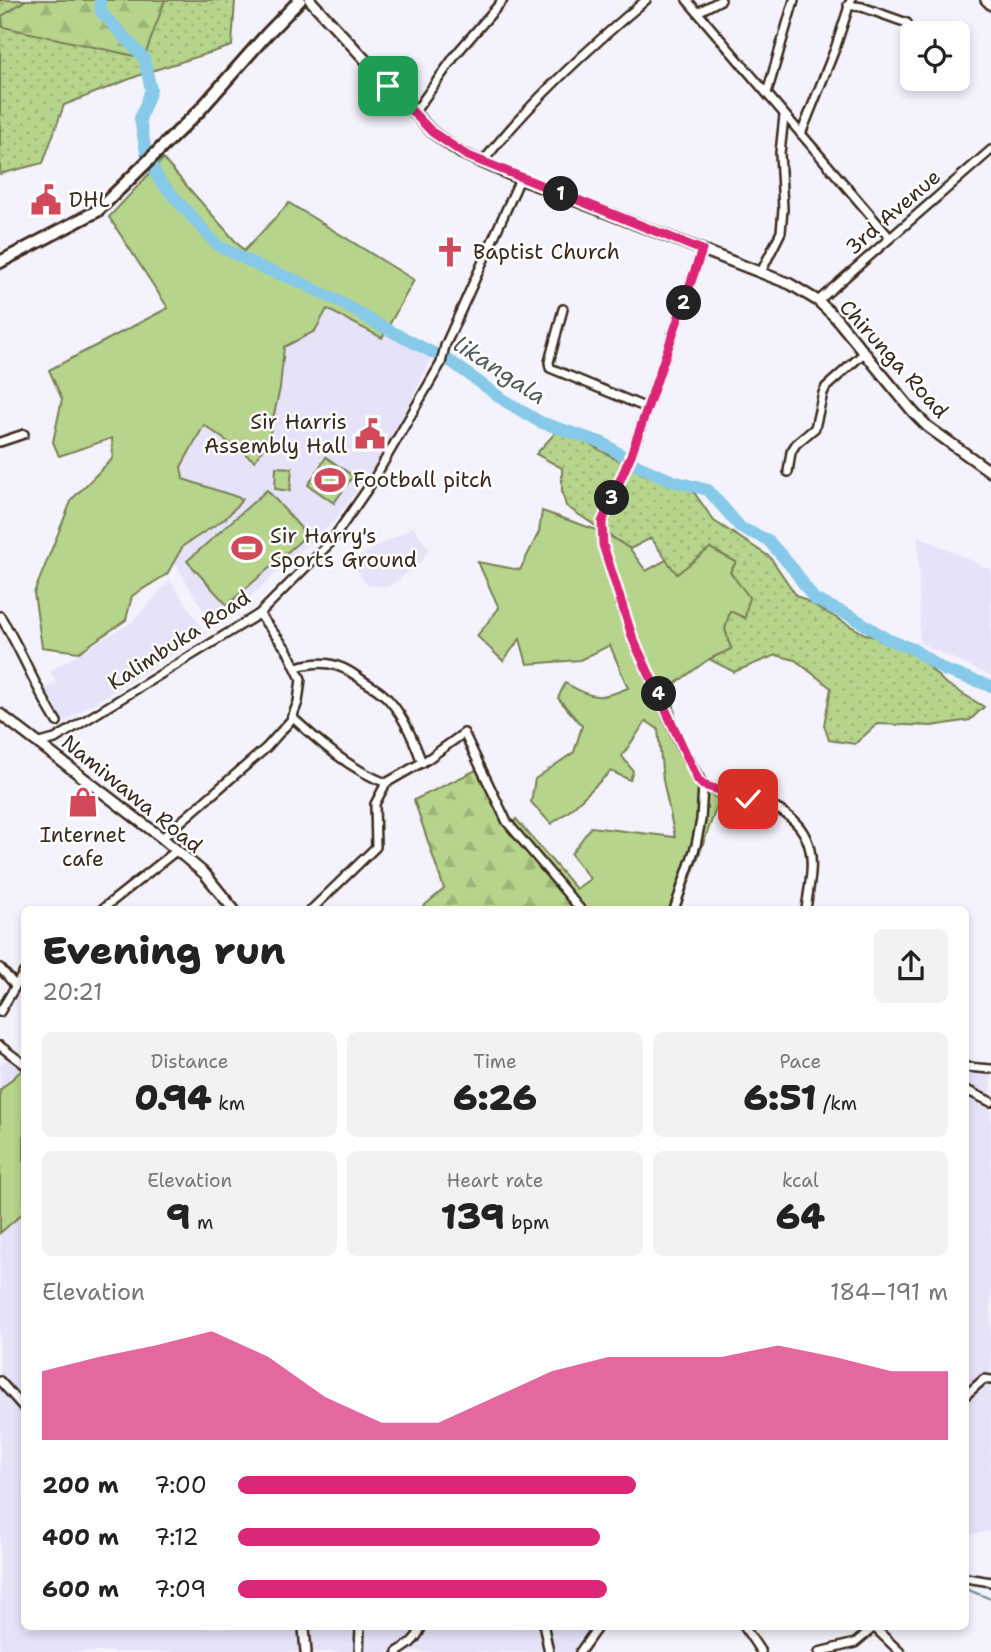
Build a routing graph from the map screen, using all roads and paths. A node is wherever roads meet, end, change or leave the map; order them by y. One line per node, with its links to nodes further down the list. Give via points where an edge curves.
1 (300, 0): 22 (highway, via 175,135 97,211)
2 (310, 0): 14 (street, Chirunga Road)
3 (503, 0): 14 (street)
4 (646, 0): 18 (street, via 558,81)
5 (687, 0): 11 (street)
6 (721, 0): 11 (street)
7 (794, 0): 13 (street)
8 (985, 0): 10 (street)
9 (849, 2): 12 (street); 16 (street)
10 (991, 6)
11 (698, 12): 13 (street)
12 (900, 21)
13 (767, 93): 15 (street)
14 (414, 113): 18 (street, Chirunga Road, via 441,140)
15 (784, 116): 16 (street); 23 (street, via 781,232)
16 (801, 134): 20 (street)
17 (991, 150): 20 (street, 3rd Avenue)
18 (482, 163): 19 (street, Chirunga Road)
19 (520, 179): 21 (street, Chirunga Road); 32 (street, Kalimbuka Road, via 441,363 371,484 330,543)
20 (890, 238): 24 (street, 3rd Avenue)
21 (702, 250): 23 (street, Chirunga Road); 27 (street)
22 (0, 262)
23 (761, 272): 24 (street, Chirunga Road)
24 (818, 301): 26 (street, Chirunga Road)
25 (563, 309): 27 (street, via 550,369)
26 (864, 353): 30 (street, via 826,387 815,429 796,444); 31 (street, Chirunga Road, via 914,413)
27 (647, 408): 41 (street, via 605,512 603,545 634,644)
28 (24, 433): 29 (street)
29 (0, 442)
30 (788, 472)
31 (991, 472)
32 (259, 614): 34 (street); 38 (street, Kalimbuka Road, via 55,739)
33 (0, 617): 37 (street)
34 (296, 667): 36 (street, via 301,684); 39 (street, via 331,663 373,686 404,722)
35 (0, 714): 38 (street, Namiwawa Road)
36 (292, 717): 40 (street, via 334,752); 42 (street, via 266,748)
37 (57, 722)
38 (40, 743): 42 (street, Namiwawa Road)
39 (422, 763): 40 (street); 47 (street, via 464,733 507,822)
40 (386, 783): 46 (street, via 375,803 376,848)
41 (703, 785): 48 (street, via 696,845); 49 (street, via 779,808 805,834 811,852)
42 (162, 838): 43 (street, Namiwawa Road)
43 (176, 851): 44 (street); 45 (street, Namiwawa Road, via 205,874)
44 (106, 906)
45 (231, 906)
46 (315, 906)
47 (578, 906)
48 (675, 906)
49 (806, 906)
50 (0, 968): 52 (street)
51 (21, 976): 52 (street)
52 (15, 985): 53 (street)
53 (0, 1012)
54 (0, 1046): 55 (street)
55 (21, 1062)
56 (969, 1067): 57 (street)
57 (991, 1069)
58 (969, 1091): 59 (street)
59 (991, 1102)
60 (988, 1379): 62 (street)
61 (0, 1381): 63 (street)
62 (969, 1393)
63 (21, 1405)
64 (969, 1578): 65 (street)
65 (991, 1582)
66 (304, 1630): 74 (street)
67 (360, 1630): 75 (street)
68 (420, 1630): 76 (street, via 410,1645)
69 (544, 1630): 77 (street)
70 (596, 1630): 78 (street)
71 (747, 1630): 79 (street)
72 (871, 1630): 80 (street, via 855,1643)
73 (876, 1630): 81 (street)
74 (306, 1652)
75 (359, 1652)
76 (397, 1652)
77 (549, 1652)
78 (580, 1652)
79 (761, 1652)
80 (819, 1652)
81 (900, 1652)

